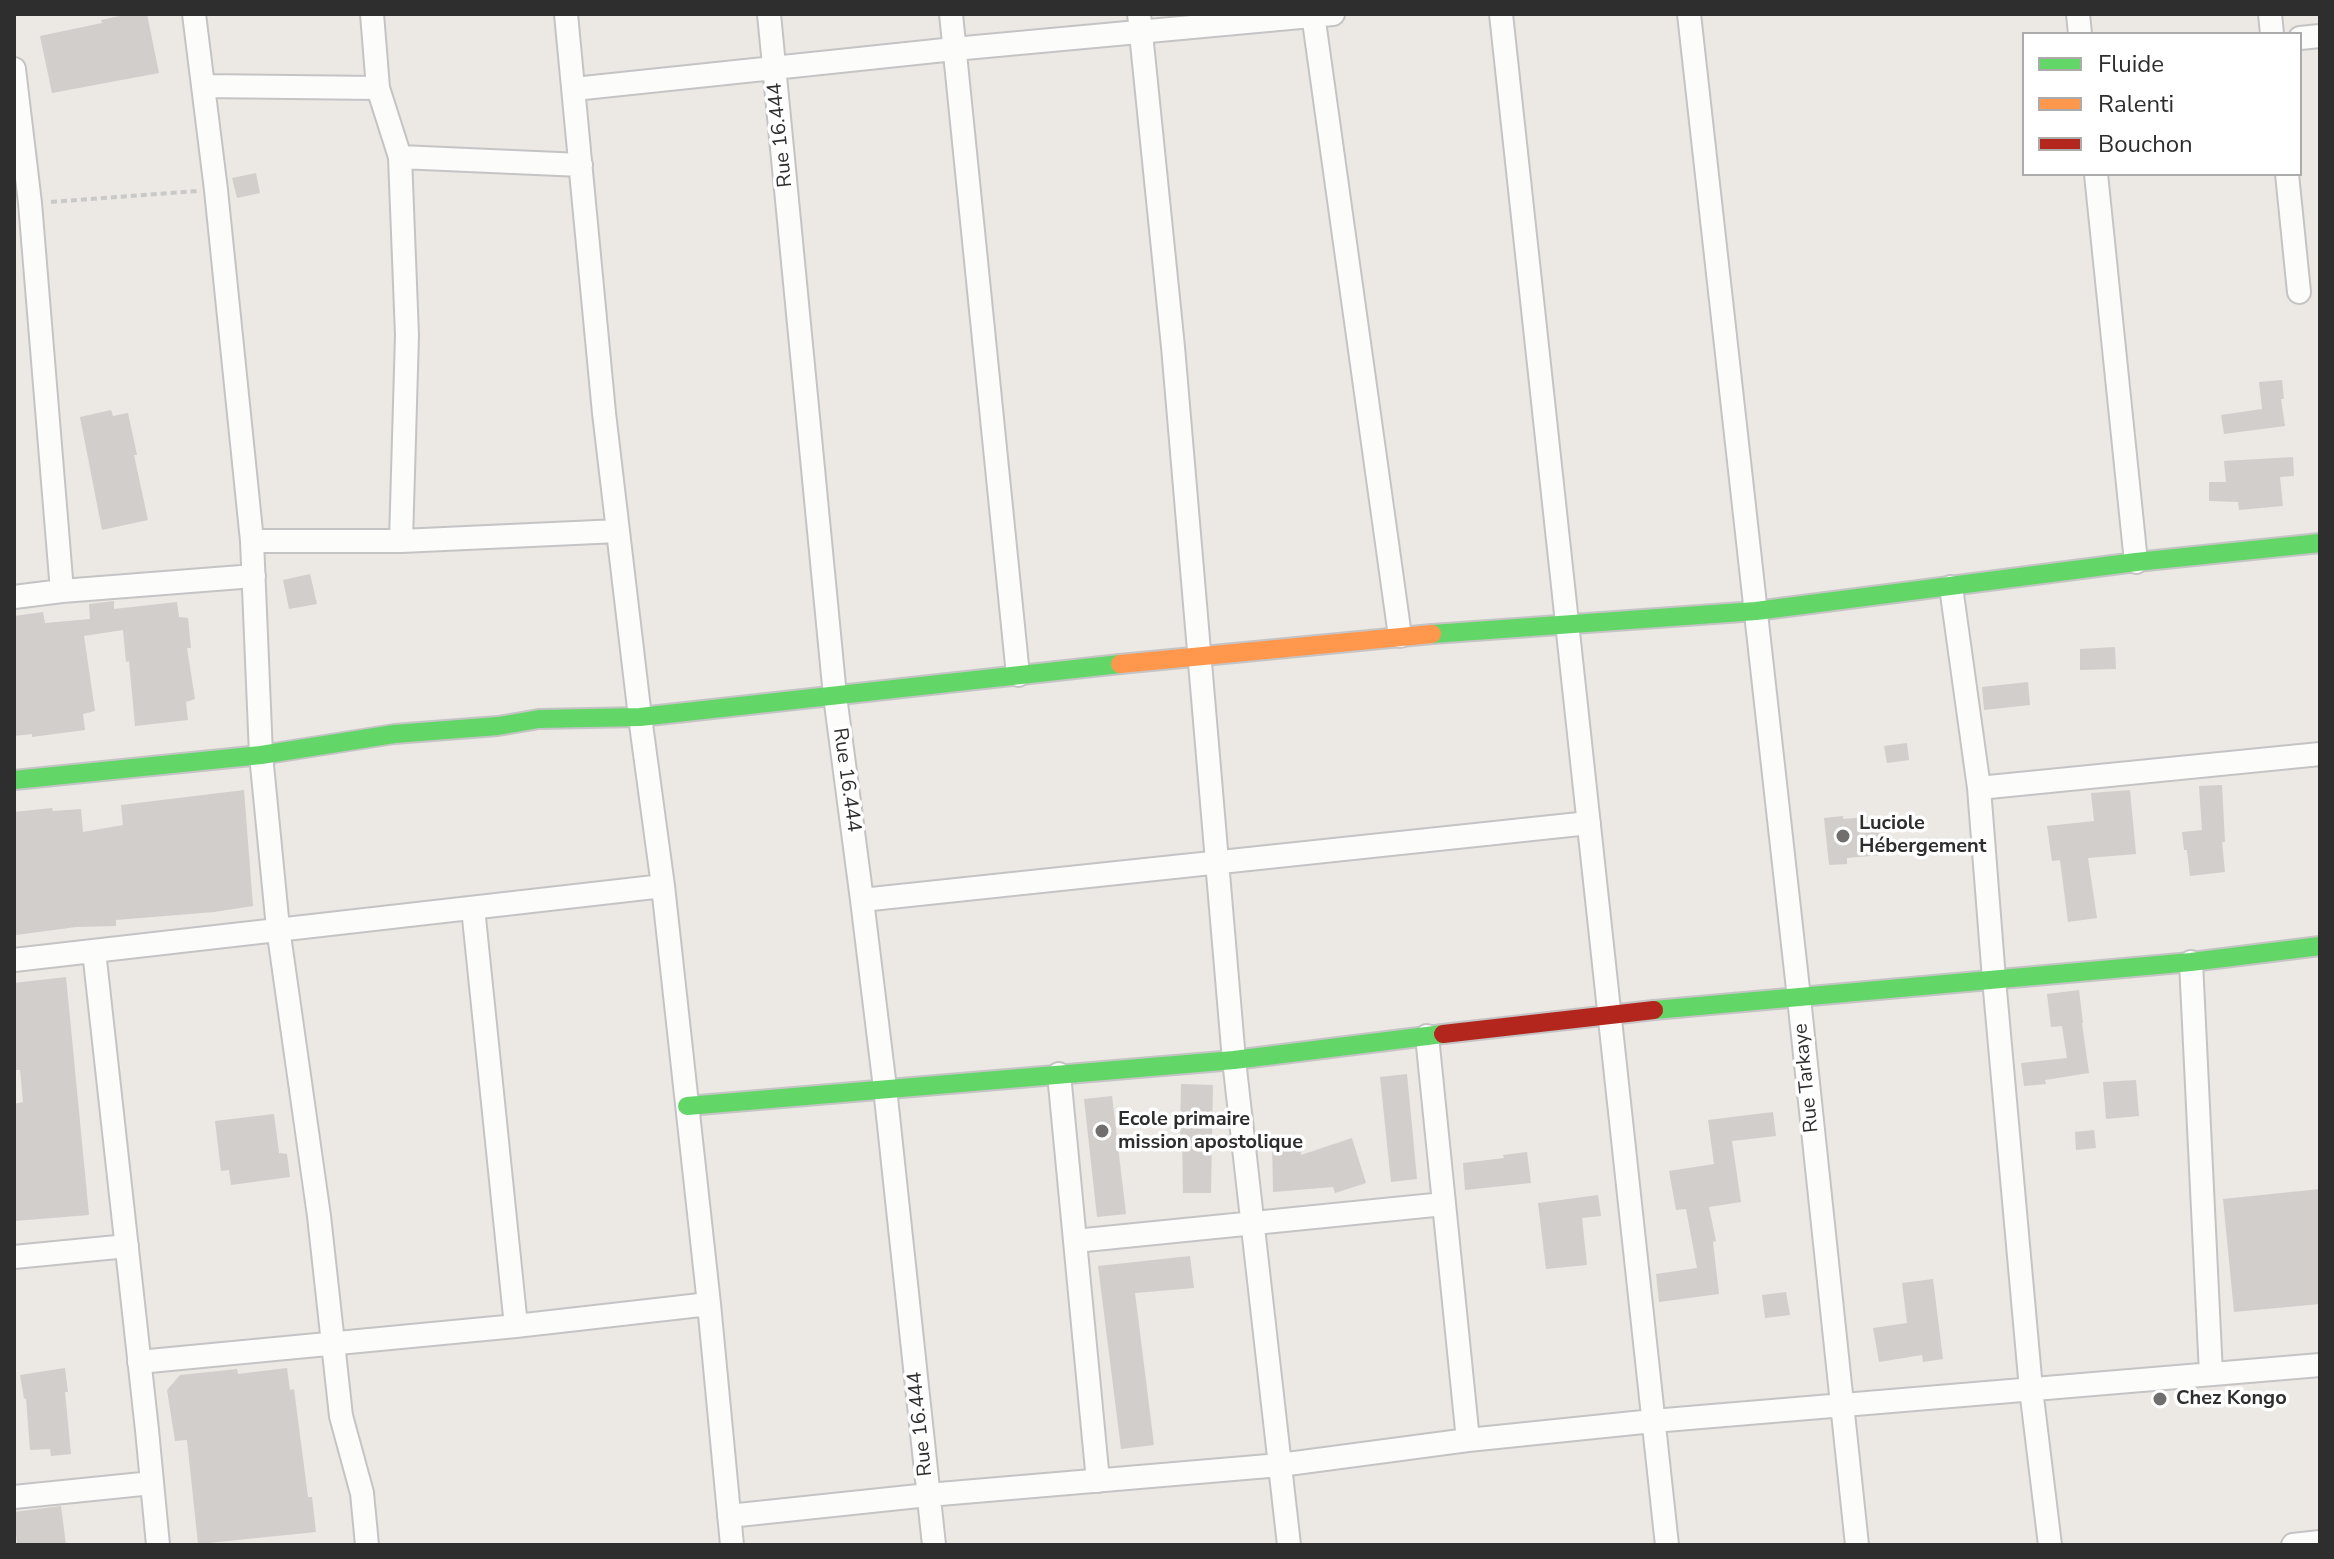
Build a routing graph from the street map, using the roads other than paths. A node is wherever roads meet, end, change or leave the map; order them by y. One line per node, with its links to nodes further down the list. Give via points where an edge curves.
1 (194, 14): 13 (street)
2 (372, 14): 14 (street)
3 (566, 14): 15 (street)
4 (769, 14): 11 (street, Rue 16.444)
5 (951, 14): 10 (street)
6 (1501, 14): 31 (street)
7 (1689, 14): 30 (street, Rue Tarkaye)
8 (1320, 15): 9 (street); 32 (street)
9 (1140, 24): 10 (street); 33 (street)
10 (954, 49): 11 (street); 34 (street)
11 (775, 68): 15 (street); 35 (street, Rue 16.444)
12 (14, 69): 28 (street)
13 (203, 86): 14 (street); 22 (street)
14 (378, 88): 16 (street)
15 (574, 89): 17 (street)
16 (400, 157): 17 (street); 23 (street, via 407,335)
17 (581, 165): 21 (street)
18 (2096, 176): 25 (street)
19 (2287, 176): 20 (street)
20 (2299, 292)
21 (618, 531): 23 (street); 36 (street)
22 (252, 541): 23 (street); 26 (street)
23 (401, 541)
24 (2320, 543): 25 (street)
25 (2136, 562): 27 (street)
26 (254, 576): 28 (street); 38 (street)
27 (1951, 587): 30 (street); 40 (street)
28 (62, 591): 29 (street)
29 (14, 597)
30 (1756, 611): 31 (street); 52 (street, Rue Tarkaye)
31 (1566, 625): 32 (street); 41 (street)
32 (1400, 636): 33 (street)
33 (1199, 655): 34 (street); 42 (street)
34 (1018, 675): 35 (street)
35 (835, 696): 36 (street); 44 (street, Rue 16.444)
36 (640, 717): 38 (street, via 539,719); 43 (street)
37 (2320, 754): 40 (street)
38 (261, 755): 39 (street); 46 (street)
39 (14, 780)
40 (1979, 788): 51 (street)
41 (1589, 823): 42 (street); 53 (street)
42 (1218, 861): 44 (street); 55 (street)
43 (663, 886): 45 (street); 58 (street)
44 (862, 900): 57 (street, Rue 16.444)
45 (473, 908): 46 (street); 65 (street)
46 (278, 928): 48 (street); 66 (street)
47 (2320, 946): 50 (street)
48 (94, 951): 49 (street); 62 (street)
49 (14, 960)
50 (2191, 962): 51 (street); 69 (street)
51 (1994, 979): 52 (street); 70 (street)
52 (1799, 998): 53 (street); 71 (street, Rue Tarkaye)
53 (1610, 1014): 54 (street); 72 (street)
54 (1427, 1036): 55 (street); 59 (street)
55 (1234, 1060): 56 (street); 60 (street)
56 (1059, 1074): 57 (street); 61 (street)
57 (885, 1088): 58 (street); 77 (street, Rue 16.444)
58 (687, 1106): 64 (street)
59 (1444, 1204): 60 (street); 73 (street)
60 (1252, 1223): 61 (street); 74 (street)
61 (1075, 1241): 75 (street)
62 (127, 1246): 63 (street); 67 (street)
63 (14, 1257)
64 (709, 1304): 65 (street); 79 (street)
65 (516, 1326): 66 (street)
66 (333, 1344): 67 (street); 82 (street, via 341,1416 364,1504)
67 (139, 1362): 76 (street)
68 (2320, 1365): 69 (street)
69 (2211, 1374): 70 (street)
70 (2031, 1389): 71 (street); 88 (street)
71 (1842, 1406): 72 (street); 87 (street, Rue Tarkaye)
72 (1653, 1421): 73 (street); 86 (street)
73 (1468, 1440): 74 (street)
74 (1280, 1465): 75 (street); 85 (street)
75 (1098, 1481): 77 (street)
76 (152, 1483): 78 (street); 81 (street)
77 (928, 1495): 79 (street); 84 (street, Rue 16.444)
78 (14, 1497)
79 (729, 1516): 83 (street)
80 (2320, 1542): 89 (street)
81 (158, 1545)
82 (367, 1545)
83 (732, 1545)
84 (934, 1545)
85 (1289, 1545)
86 (1667, 1545)
87 (1857, 1545)
88 (2050, 1545)
89 (2293, 1545)

